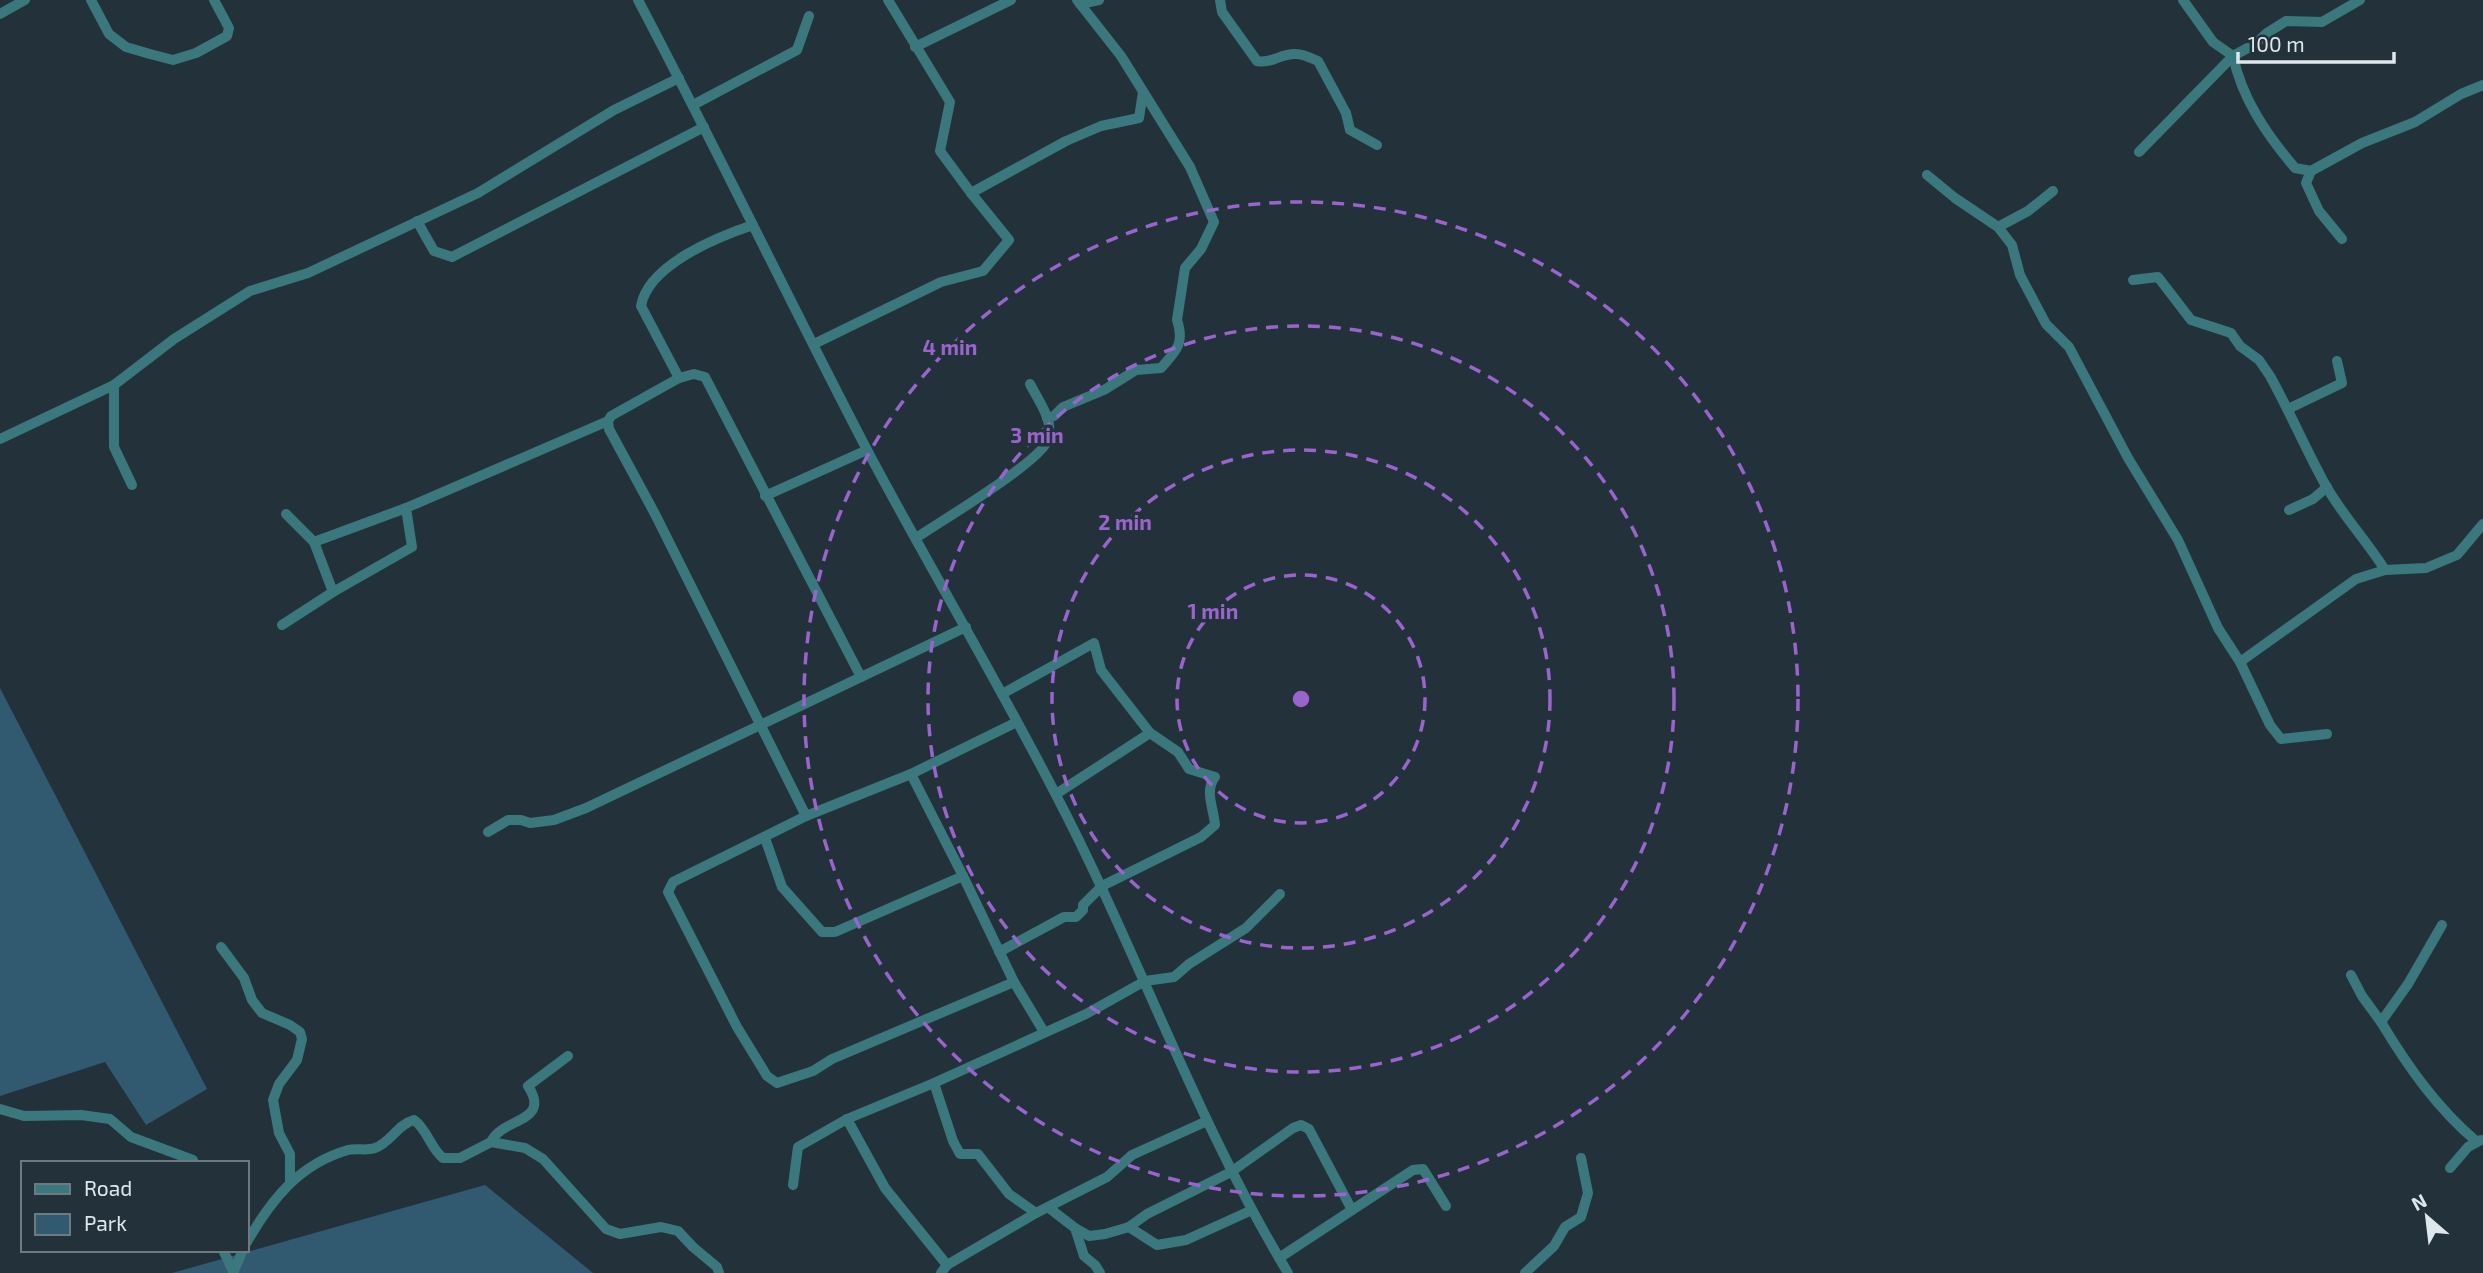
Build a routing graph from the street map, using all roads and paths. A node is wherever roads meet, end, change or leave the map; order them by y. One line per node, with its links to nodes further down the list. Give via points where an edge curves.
1 (25, 0): 12 (street)
2 (91, 0): 3 (street, via 109,34 125,47 173,60 227,36 229,28)
3 (214, 0)
4 (638, 0): 16 (street)
5 (888, 0): 14 (street)
6 (1011, 0): 14 (street)
7 (1099, 0): 11 (street)
8 (1220, 0): 21 (street, via 1222,12 1257,61 1267,63 1298,54 1318,61 1346,113 1350,131)
9 (2183, 0): 15 (street, via 2213,42)
10 (2360, 0): 15 (street, via 2322,22 2286,21)
11 (1079, 2): 18 (street)
12 (0, 14)
13 (809, 16): 19 (street, via 797,50)
14 (915, 47): 26 (street, via 950,102 940,151)
15 (2234, 56): 22 (street); 23 (street, via 2238,77 2258,118 2295,168)
16 (679, 78): 19 (street); 27 (street, via 614,110 478,192)
17 (2483, 85): 23 (street)
18 (1143, 92): 26 (street, via 1139,118 1101,126 1066,141); 38 (street, via 1190,167 1214,222 1185,268 1177,320 1180,344 1161,368 1136,370)
19 (693, 105): 20 (street)
20 (704, 127): 27 (street, via 452,257 434,251); 28 (street)
21 (1377, 145)
22 (2139, 152)
23 (2311, 171): 30 (street, via 2306,183 2319,211)
24 (1927, 175): 29 (street)
25 (2053, 191): 29 (street)
26 (971, 193): 32 (street, via 1009,240 983,271 941,282)
27 (417, 221): 36 (street, via 308,273 250,291 174,339)
28 (753, 225): 32 (street); 34 (street, via 726,234 669,266 643,293 641,306)
29 (1998, 227): 55 (street, via 2011,245 2020,275 2046,324 2069,347 2178,540 2218,628)
30 (2342, 239)
31 (2133, 280): 37 (street, via 2158,277 2191,320 2231,333 2239,346 2259,360)
32 (814, 344): 41 (street)
33 (2337, 361): 37 (street, via 2342,383)
34 (679, 378): 39 (street); 44 (street, via 705,377)
35 (1030, 384): 38 (street)
36 (114, 385): 40 (street); 42 (street, via 114,447)
37 (2288, 409): 43 (street)
38 (1047, 418): 49 (street, via 1047,443 1021,469)
39 (608, 421): 45 (street); 59 (street)
40 (0, 439)
41 (867, 450): 44 (street); 49 (street)
42 (132, 485)
43 (2327, 487): 46 (street); 51 (street)
44 (765, 496): 56 (street)
45 (406, 508): 50 (street); 52 (street, via 412,547)
46 (2289, 510)
47 (286, 514): 50 (street)
48 (2483, 524): 51 (street, via 2457,555 2426,568)
49 (916, 538): 54 (street)
50 (314, 542): 52 (street)
51 (2385, 570): 55 (street, via 2356,579)
52 (333, 592): 53 (street)
53 (282, 625)
54 (966, 627): 56 (street); 57 (street)
55 (2239, 662): 61 (street, via 2281,739)
56 (861, 677): 59 (street)
57 (1002, 694): 58 (street); 60 (street, via 1094,643 1101,670)
58 (1017, 722): 62 (street); 63 (street)
59 (761, 723): 64 (street); 65 (street, via 586,808 554,820 508,820)
60 (1150, 733): 63 (street); 68 (street, via 1178,752 1189,769 1216,777 1210,795 1216,825 1201,837)
61 (2327, 734)
62 (911, 774): 64 (street); 67 (street)
63 (1056, 794): 68 (street)
64 (806, 816): 66 (street)
65 (488, 832)
66 (765, 838): 67 (street, via 782,887 822,932 835,932); 75 (street, via 673,882 668,892 737,1027 767,1076 777,1083)
67 (964, 876): 72 (street)
68 (1102, 886): 72 (street, via 1076,917 1064,917); 74 (street)
69 (1280, 894): 74 (street, via 1246,928 1174,977)
70 (2442, 925): 76 (street)
71 (221, 947): 89 (street, via 262,1013 300,1032 297,1060 278,1084 273,1100 279,1133 290,1154)
72 (999, 952): 75 (street)
73 (2351, 975): 76 (street)
74 (1145, 981): 77 (street); 82 (street)
75 (1014, 982): 77 (street)
76 (2381, 1022): 83 (street, via 2432,1097)
77 (1044, 1032): 79 (street)
78 (568, 1056): 84 (street, via 528,1086 535,1104 531,1113 495,1133)
79 (933, 1083): 81 (street); 95 (street, via 960,1154 978,1154 1009,1194)
80 (0, 1109): 86 (street, via 24,1116 110,1119 131,1138)
81 (847, 1119): 90 (street, via 797,1147); 102 (street, via 885,1188)
82 (1207, 1121): 88 (street); 92 (street, via 1132,1156 1107,1177)
83 (2480, 1141): 87 (street)
84 (491, 1142): 89 (street, via 460,1158 443,1158 414,1120 375,1148 336,1154); 104 (street, via 525,1148 543,1159 606,1229 620,1234 661,1227 678,1231)
85 (1581, 1158): 107 (street, via 1588,1193 1581,1217 1565,1227 1554,1247)
86 (193, 1161)
87 (2450, 1168)
88 (1231, 1172): 93 (street); 94 (street, via 1301,1125 1309,1129); 96 (street)
89 (290, 1181): 98 (street)
90 (793, 1185)
91 (1446, 1206): 94 (street, via 1423,1169 1413,1170)
92 (1049, 1208): 95 (street); 97 (street)
93 (1252, 1210): 96 (street, via 1186,1240 1157,1245); 101 (street)
94 (1352, 1210): 101 (street)
95 (1036, 1213): 102 (street)
96 (1129, 1227): 97 (street, via 1089,1236)
97 (1075, 1228): 105 (street, via 1084,1256)
98 (248, 1240)
99 (224, 1252): 103 (street)
100 (242, 1252): 103 (street)
101 (1279, 1258): 106 (street)
102 (944, 1269)
103 (234, 1273)
104 (719, 1273)
105 (1100, 1273)
106 (1288, 1273)
107 (1525, 1273)

